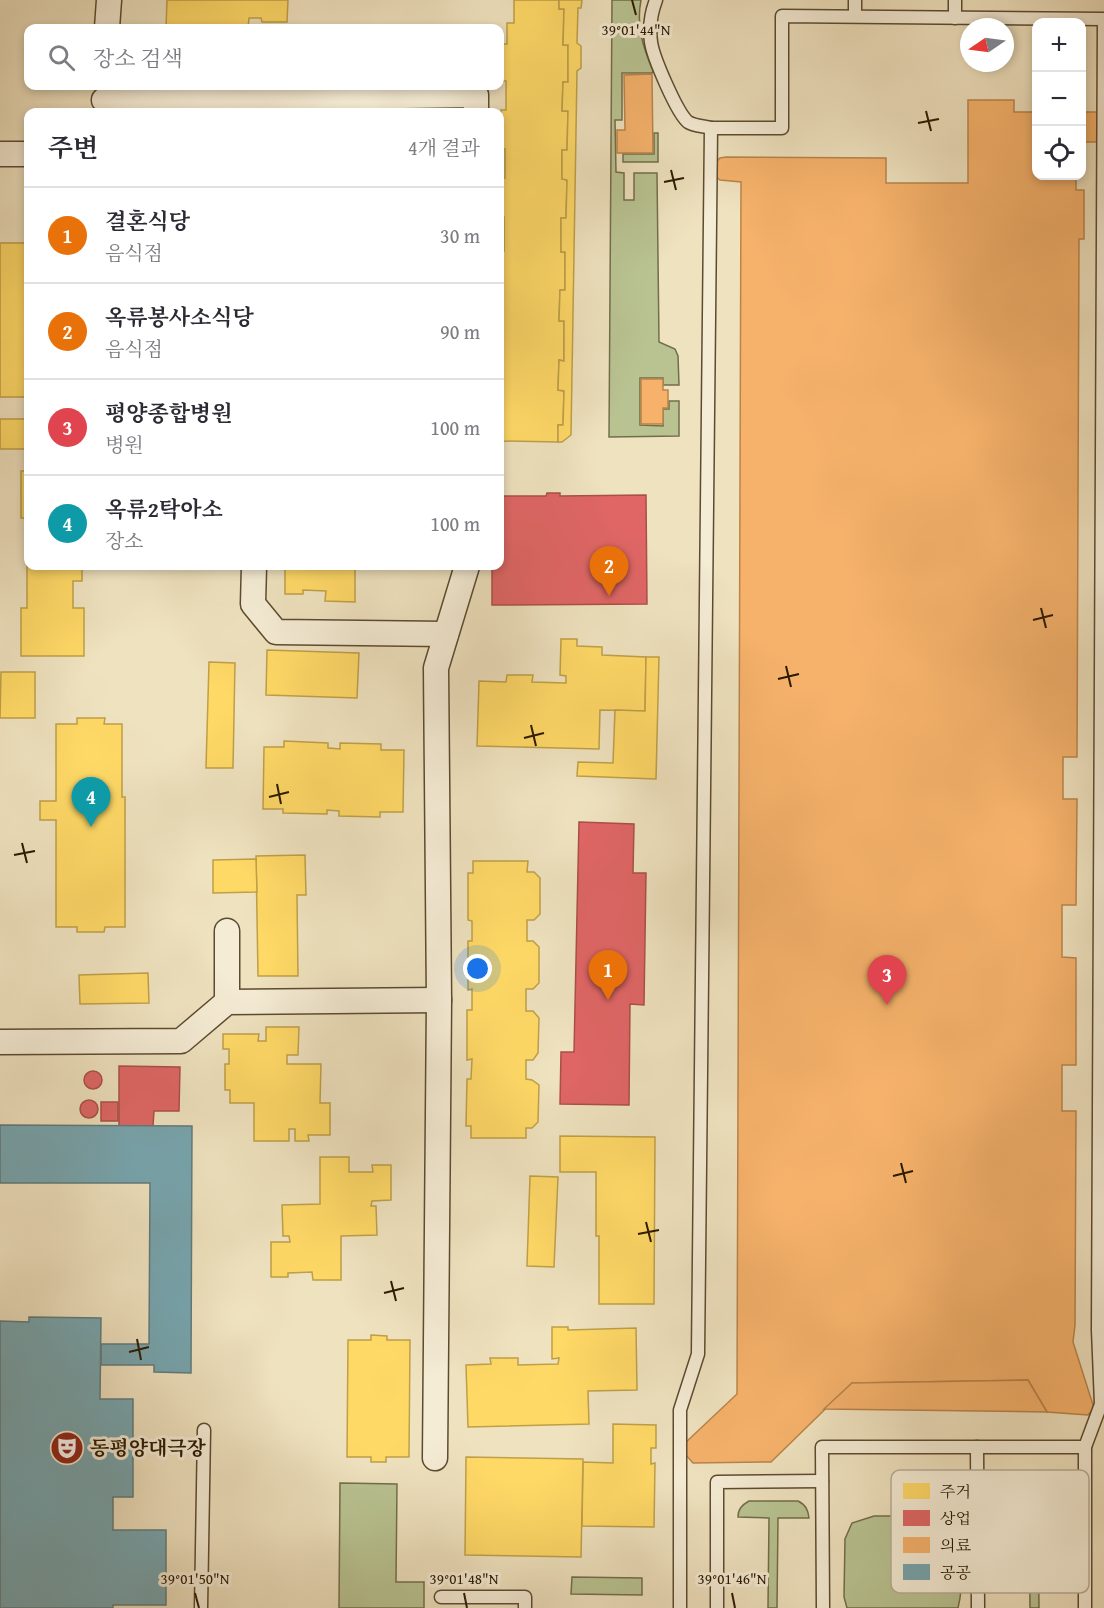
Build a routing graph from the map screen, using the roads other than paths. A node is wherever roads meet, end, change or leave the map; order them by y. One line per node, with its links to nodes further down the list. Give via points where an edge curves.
1 (109, 0): 7 (street)
2 (656, 0): 10 (lane, via 650,23 651,43 659,65 680,113 690,123)
3 (855, 0): 5 (lane)
4 (955, 0): 6 (lane)
5 (855, 16): 6 (lane); 10 (lane, via 782,16 782,128)
6 (955, 18): 22 (lane, via 1104,19 1098,1306 1101,1404)
7 (107, 24)
8 (104, 99): 9 (street, via 476,95)
9 (476, 108)
10 (711, 128): 31 (lane, via 698,1354 680,1410)
11 (0, 154): 12 (street)
12 (24, 154)
13 (254, 570): 15 (street, via 254,604 276,632)
14 (466, 570): 15 (street)
15 (447, 634): 17 (street, via 436,668)
16 (227, 931): 18 (street)
17 (439, 1000): 18 (street); 23 (street)
18 (227, 1002): 19 (street, via 181,1041)
19 (0, 1042)
20 (204, 1430): 29 (lane)
21 (977, 1447): 22 (lane); 24 (lane); 26 (lane, via 822,1448)
22 (1085, 1447): 25 (lane)
23 (435, 1458)
24 (977, 1470)
25 (1085, 1470)
26 (822, 1481): 32 (lane, via 717,1482); 33 (lane)
27 (978, 1593): 34 (lane)
28 (441, 1596): 30 (lane, via 525,1597)
29 (201, 1608)
30 (525, 1608)
31 (680, 1608)
32 (717, 1608)
33 (823, 1608)
34 (978, 1608)

